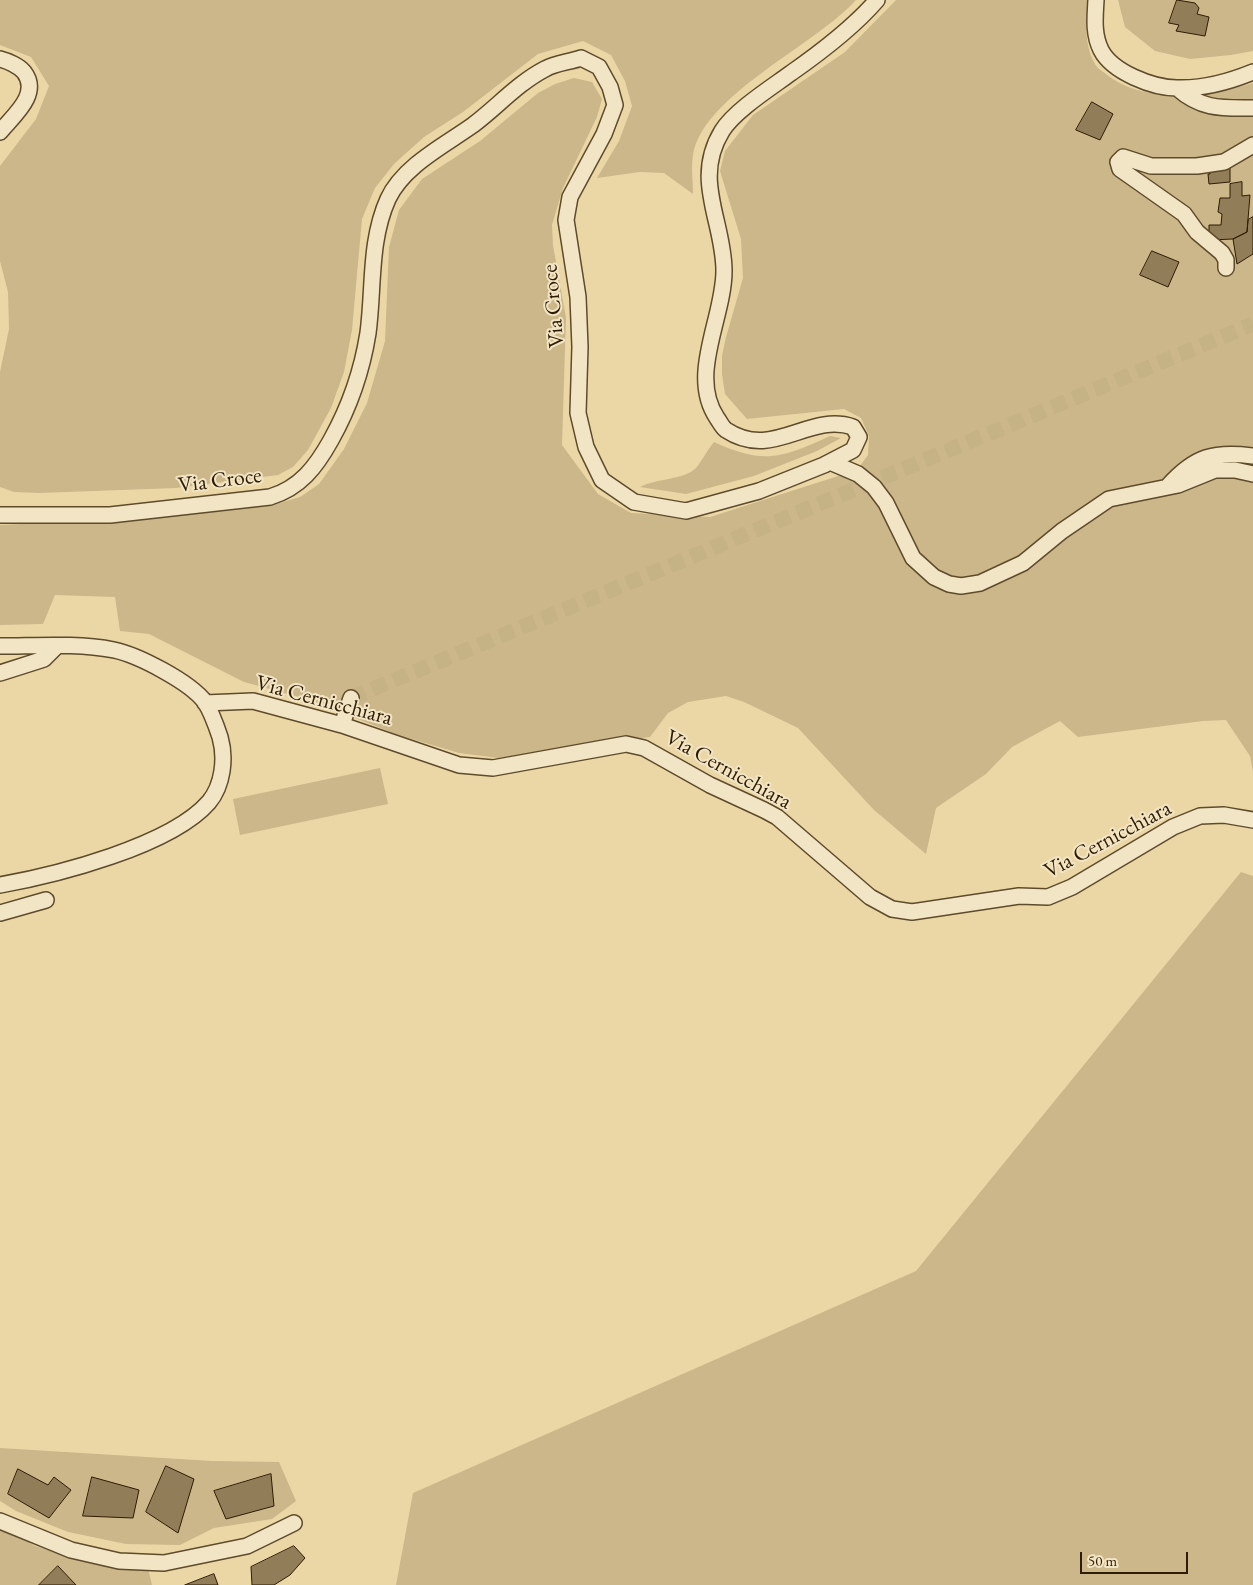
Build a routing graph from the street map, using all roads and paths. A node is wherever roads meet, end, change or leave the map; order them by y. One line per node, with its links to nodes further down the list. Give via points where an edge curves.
1 (877, 0): 11 (street, Via Croce, via 862,18 753,101 722,130 709,158 709,192 724,256 724,285 706,370 710,407 724,429 752,440 782,439 826,424 840,423 853,428 859,437 853,450)
2 (1096, 0): 5 (street, via 1095,26 1100,48 1110,63 1138,78)
3 (0, 59): 7 (street, via 21,69 31,88 25,101)
4 (1253, 72): 5 (street, via 1234,80)
5 (1177, 88): 6 (street, via 1191,100 1219,108)
6 (1253, 108)
7 (0, 132)
8 (1253, 145): 9 (street, via 1224,162 1197,166 1151,166 1123,157 1118,162 1120,169 1184,214 1222,254)
9 (1226, 268)
10 (1253, 456): 13 (street, via 1212,455 1192,465)
11 (830, 462): 13 (street, via 858,474 874,487 886,503 913,558 934,577 961,586 980,584 1023,563 1062,531 1109,500); 14 (street, Via Croce, via 759,491 686,511 634,502 602,480 586,447 578,412 578,297 566,220 570,197 604,134 615,105 599,67 581,58 545,69 473,125 433,150 389,196 378,224 368,332 359,376 345,415 321,459 304,480 283,493 260,498 110,515)
12 (1253, 474): 13 (street, via 1215,470)
13 (1164, 489)
14 (0, 515)
15 (0, 646): 16 (street)
16 (57, 646): 17 (street, via 38,662); 19 (street, via 121,652 185,685)
17 (0, 673)
18 (351, 698): 20 (street)
19 (205, 703): 20 (street, Via Cernicchiara, via 252,701); 22 (street, via 221,740 222,773 218,787 200,811 165,832 111,856)
20 (342, 725): 21 (street, Via Cernicchiara, via 459,765 493,768 626,744 644,748 777,818 870,897 892,909 912,912 1010,897 1048,897 1072,887 1173,827 1200,816 1224,815)
21 (1253, 820)
22 (0, 885)
23 (46, 900): 24 (street)
24 (0, 913)
25 (0, 1521): 26 (street, via 71,1550 119,1561 164,1563 247,1546)
26 (294, 1522)

